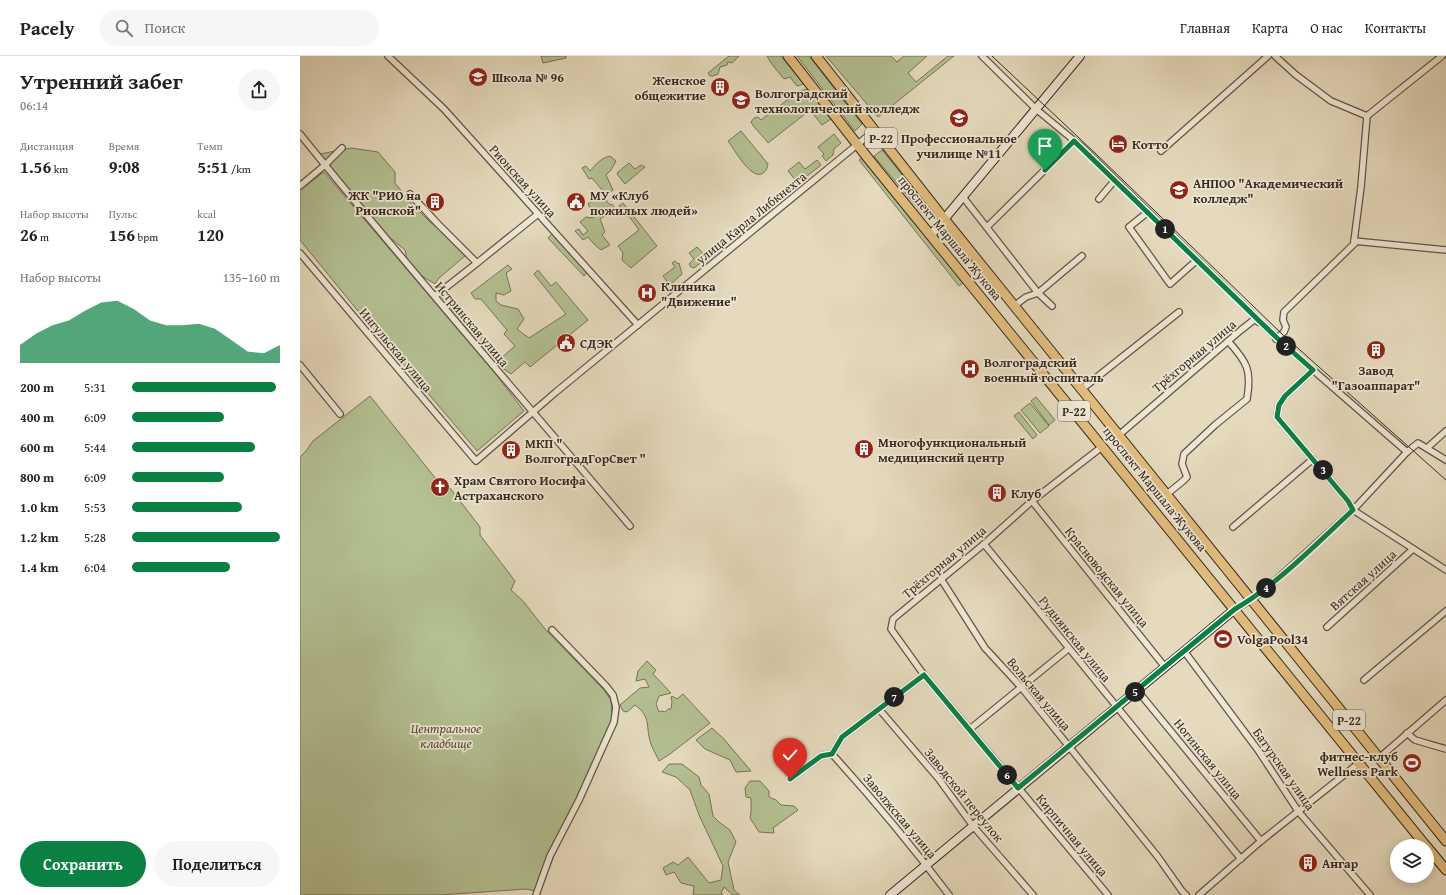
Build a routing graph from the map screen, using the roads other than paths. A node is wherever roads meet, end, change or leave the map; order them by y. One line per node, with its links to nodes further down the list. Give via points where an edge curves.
1 (388, 56): 25 (street, Рионская улица, via 444,109)
2 (788, 56): 15 (highway, проспект Маршала Жукова / Р-22)
3 (816, 56): 12 (highway, проспект Маршала Жукова / Р-22)
4 (982, 56): 10 (street)
5 (1080, 56): 10 (main road)
6 (1268, 56): 17 (street)
7 (1275, 56): 11 (street, via 1331,101)
8 (1443, 56): 9 (street); 11 (street)
9 (1446, 58)
10 (1036, 108): 14 (street); 22 (main road)
11 (1367, 116): 29 (street)
12 (875, 130): 15 (street, улица Карла Либкнехта); 26 (highway, проспект Маршала Жукова / Р-22)
13 (300, 134): 18 (street, Истринская улица)
14 (1074, 141): 19 (street); 27 (street)
15 (857, 144): 28 (highway, проспект Маршала Жукова / Р-22); 40 (street, улица Карла Либкнехта)
16 (342, 148): 18 (street)
17 (1161, 151)
18 (325, 165): 20 (street); 36 (street, Истринская улица)
19 (1115, 180): 23 (street); 24 (street)
20 (300, 186)
21 (410, 194): 34 (street)
22 (963, 198): 26 (main road); 27 (street)
23 (1099, 199)
24 (1148, 212): 33 (street); 33 (street, via 1129,227 1170,284)
25 (538, 214): 34 (street); 40 (street, Рионская улица)
26 (945, 220): 28 (main road); 37 (highway, проспект Маршала Жукова / Р-22)
27 (987, 227): 35 (street)
28 (931, 235): 50 (highway, проспект Маршала Жукова / Р-22)
29 (1354, 241): 30 (street); 41 (street, via 1355,243 1284,312 1282,320 1286,327)
30 (1446, 250)
31 (300, 253): 55 (street, Ингульская улица)
32 (1082, 256): 35 (street)
33 (1197, 260): 41 (street)
34 (477, 263): 36 (street)
35 (1038, 293): 37 (street, via 1026,297); 38 (street)
36 (435, 296): 46 (street, Истринская улица)
37 (1014, 306): 45 (highway, проспект Маршала Жукова / Р-22)
38 (1052, 306)
39 (1179, 312): 45 (street)
40 (638, 325): 46 (street, улица Карла Либкнехта)
41 (1277, 338): 42 (street, Трёхгорная улица, via 1254,319); 44 (street)
42 (1228, 341): 49 (street, Трёхгорная улица); 56 (street, via 1247,368 1250,382 1246,399 1184,454 1182,464 1187,477)
43 (300, 365): 47 (street)
44 (1313, 370): 52 (street); 53 (street, via 1285,396 1279,405 1277,417)
45 (1082, 389): 49 (highway, проспект Маршала Жукова / Р-22)
46 (534, 412): 55 (street, улица Карла Либкнехта); 59 (street, Истринская улица)
47 (340, 414)
48 (1446, 431): 51 (street)
49 (1119, 435): 56 (highway, проспект Маршала Жукова / Р-22)
50 (1103, 446): 57 (street, Трёхгорная улица); 66 (highway, проспект Маршала Жукова / Р-22)
51 (1427, 448): 52 (street, via 1418,443); 54 (street)
52 (1407, 452): 58 (street)
53 (1313, 459): 58 (street); 60 (street)
54 (1446, 460)
55 (476, 461)
56 (1167, 494): 65 (highway, проспект Маршала Жукова / Р-22)
57 (1032, 501): 61 (street, Трёхгорная улица); 73 (street, Красноводская улица)
58 (1353, 510): 62 (street); 65 (street)
59 (630, 526)
60 (1232, 526)
61 (984, 544): 64 (street, Трёхгорная улица); 71 (street, Руднянская улица)
62 (1413, 549): 63 (street); 69 (street, Вятская улица)
63 (1446, 570)
64 (941, 579): 68 (street, Трёхгорная улица); 76 (street, Вольская улица, via 985,648)
65 (1251, 600): 66 (street); 86 (highway, проспект Маршала Жукова / Р-22)
66 (1235, 609): 72 (main road); 87 (highway, проспект Маршала Жукова / Р-22)
67 (1446, 611): 75 (street)
68 (893, 619): 74 (street, Кирпичная улица, via 891,629)
69 (1327, 627)
70 (552, 630): 99 (street, via 606,686 613,696 616,707 614,722 579,800 550,856)
71 (1068, 649): 76 (street); 79 (street, Руднянская улица)
72 (1184, 651): 73 (main road); 90 (street, Батурская улица, via 1258,750)
73 (1165, 667): 77 (main road)
74 (924, 675): 80 (street); 81 (street, Кирпичная улица)
75 (1364, 680)
76 (1021, 687): 81 (street); 83 (street, Вольская улица)
77 (1137, 690): 79 (main road); 93 (street, Ногинская улица)
78 (1446, 700): 82 (street)
79 (1117, 708): 83 (main road); 96 (street, Руднянская улица)
80 (879, 709): 85 (street, via 842,737); 91 (street, Заводской переулок, via 938,778)
81 (970, 729): 89 (street, Кирпичная улица)
82 (1407, 733): 84 (street, via 1415,740); 86 (street)
83 (1068, 747): 89 (main road); 104 (street, Вольская улица)
84 (1446, 749)
85 (832, 754): 88 (street, via 821,756); 97 (street, Заволжская улица)
86 (1379, 758): 94 (highway, проспект Маршала Жукова / Р-22)
87 (1359, 764): 90 (street); 92 (highway, проспект Маршала Жукова / Р-22)
88 (790, 779)
89 (1018, 788): 91 (main road); 103 (street, Кирпичная улица)
90 (1298, 811): 93 (street); 106 (street, Батурская улица)
91 (973, 826): 97 (main road); 102 (street, Заводской переулок)
92 (1421, 839)
93 (1261, 841): 96 (street)
94 (1446, 841)
95 (1434, 853): 98 (highway, проспект Маршала Жукова / Р-22)
96 (1241, 859): 105 (street)
97 (926, 865): 100 (main road); 101 (street, Заволжская улица)
98 (1445, 865)
99 (536, 895)
100 (890, 895)
101 (948, 895)
102 (1033, 895)
103 (1108, 895)
104 (1186, 895)
105 (1199, 895)
106 (1370, 895)

